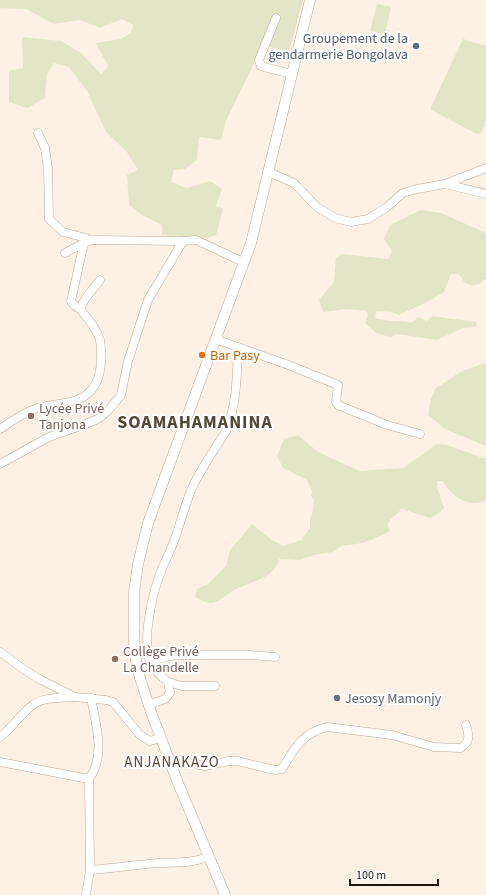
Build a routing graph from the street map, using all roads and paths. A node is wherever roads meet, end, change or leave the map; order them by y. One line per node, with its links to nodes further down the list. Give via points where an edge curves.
1 (310, 0): 3 (main road)
2 (276, 18): 3 (street, via 259,60 261,66)
3 (292, 74): 6 (main road)
4 (38, 133): 10 (street, via 45,148 48,169 49,219 63,232 86,238)
5 (486, 168): 7 (street)
6 (268, 172): 7 (street, via 294,183 317,207 335,218 351,222 368,219 388,207 403,193); 12 (main road, via 251,243)
7 (445, 184): 8 (street)
8 (486, 194)
9 (183, 241): 10 (street, via 105,239); 12 (street, via 196,240); 19 (street, via 148,300 120,395 108,411 98,419 49,437)
10 (86, 242): 11 (street); 14 (street, via 71,301)
11 (65, 253)
12 (243, 262): 15 (main road)
13 (100, 280): 14 (street)
14 (80, 309): 17 (street, via 100,341 100,375 90,393 77,400 35,408)
15 (215, 339): 16 (street); 27 (main road, via 148,523 138,564 134,592 134,652)
16 (238, 347): 18 (street, via 338,385 338,405 387,425); 22 (street, via 237,387 226,431 193,487 159,576 147,634)
17 (0, 428)
18 (420, 434)
19 (0, 464)
20 (0, 652): 25 (street, via 23,670)
21 (275, 657): 22 (street, via 250,654 182,655)
22 (150, 662): 23 (street, via 159,675)
23 (168, 682): 24 (street, via 182,686); 27 (street, via 170,692 165,699)
24 (215, 686)
25 (75, 697): 26 (street); 29 (street, via 51,698 34,704)
26 (91, 698): 31 (street, via 113,702 140,735 150,741); 35 (street, via 98,734 96,765)
27 (148, 705): 31 (main road)
28 (466, 725): 33 (street, via 468,743 461,748 434,747 392,735 327,727 302,739 282,769 275,770 237,761 206,766 190,760)
29 (9, 730): 30 (street); 32 (street)
30 (0, 738)
31 (160, 738): 33 (main road)
32 (0, 743)
33 (169, 760): 36 (main road)
34 (0, 762): 35 (street)
35 (89, 778): 37 (street)
36 (208, 856): 37 (street, via 188,862); 39 (main road)
37 (90, 870): 38 (street)
38 (86, 895)
39 (225, 895)

